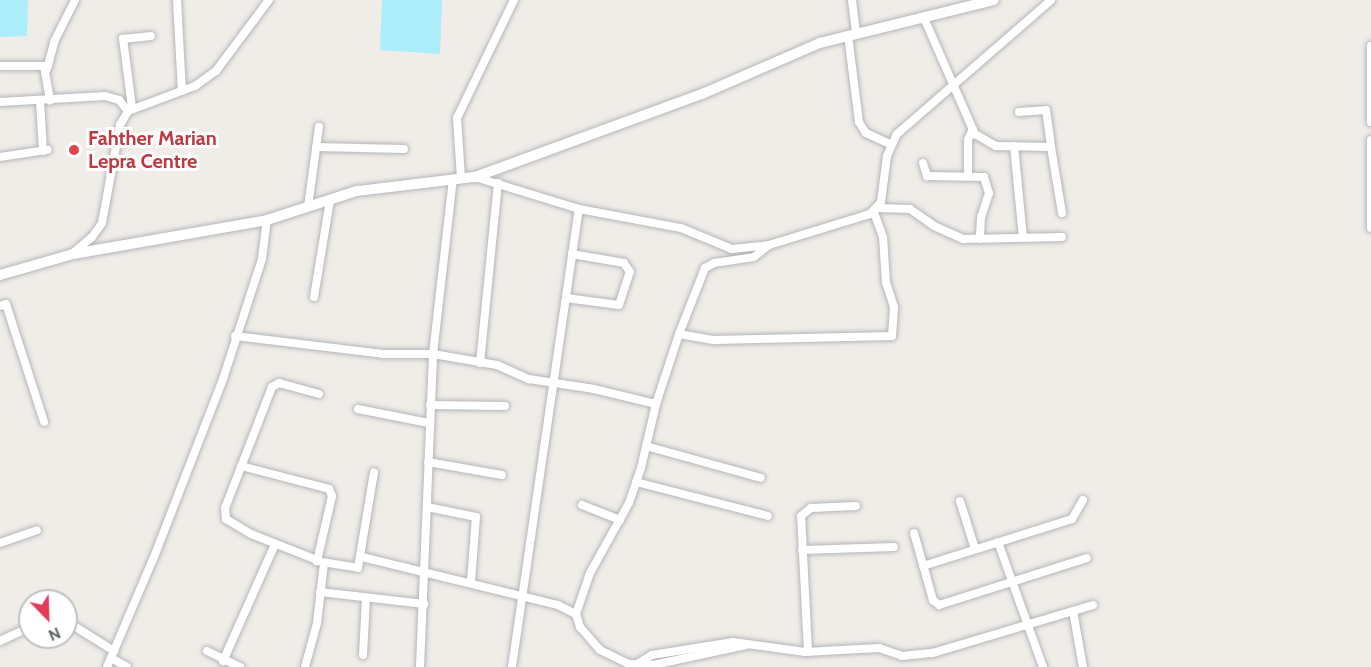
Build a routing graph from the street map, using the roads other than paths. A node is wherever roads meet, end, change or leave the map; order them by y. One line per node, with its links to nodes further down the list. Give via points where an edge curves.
1 (75, 0): 13 (street, via 54,42)
2 (177, 0): 15 (street)
3 (269, 0): 15 (street, via 216,71)
4 (514, 0): 34 (street, via 457,118)
5 (852, 0): 9 (street)
6 (994, 0): 8 (street)
7 (1051, 0): 14 (street)
8 (924, 18): 9 (street); 14 (street)
9 (852, 34): 25 (street, via 859,122 866,133); 33 (street)
10 (151, 36): 19 (street, via 123,39)
11 (1371, 46): 21 (street)
12 (0, 66): 13 (street, via 40,65)
13 (47, 69): 16 (street)
14 (952, 85): 23 (street); 25 (street, via 906,124)
15 (182, 91): 19 (street)
16 (50, 100): 17 (street); 19 (street, via 105,96)
17 (39, 101): 18 (street); 30 (street, via 45,151)
18 (0, 102)
19 (130, 109): 47 (street, via 120,125 102,222)
20 (1019, 112): 28 (street, via 1046,110)
21 (1371, 122)
22 (319, 127): 27 (street)
23 (973, 129): 26 (street, via 984,142); 32 (street, via 968,140)
24 (1371, 140): 42 (street)
25 (890, 144): 39 (street)
26 (1014, 146): 28 (street); 43 (street)
27 (316, 147): 29 (street); 37 (street)
28 (1051, 147): 40 (street)
29 (404, 149)
30 (0, 157)
31 (923, 163): 32 (street, via 927,176)
32 (968, 174): 45 (street, via 980,175 987,181 988,198 981,217)
33 (475, 177): 34 (street); 35 (street)
34 (457, 179): 36 (street, via 357,191); 55 (street)
35 (498, 183): 38 (street); 56 (street)
36 (330, 200): 37 (street); 50 (street)
37 (308, 207): 41 (street)
38 (579, 209): 46 (street, via 681,228 732,249); 48 (street)
39 (876, 210): 45 (street, via 910,209 953,236); 46 (street); 53 (street, via 883,237 886,283 894,307 893,333 889,338 714,340)
40 (1062, 213)
41 (267, 220): 47 (street); 54 (street, via 262,259)
42 (1371, 228)
43 (1023, 237): 44 (street); 45 (street)
44 (1062, 237)
45 (980, 239)
46 (769, 245): 53 (street, via 754,257 705,268)
47 (73, 254): 49 (street)
48 (572, 254): 51 (street); 51 (street, via 624,264 630,272 620,305)
49 (0, 275)
50 (314, 297)
51 (566, 298): 57 (street)
52 (0, 306): 63 (street, via 6,304)
53 (680, 334): 60 (street)
54 (235, 336): 55 (street, via 383,354); 107 (street, via 154,557)
55 (433, 354): 56 (street); 59 (street)
56 (480, 363): 57 (street)
57 (554, 382): 60 (street); 95 (street)
58 (319, 394): 67 (street, via 275,384)
59 (430, 405): 61 (street); 64 (street)
60 (656, 405): 65 (street)
61 (505, 406)
62 (358, 409): 64 (street)
63 (44, 422)
64 (429, 423): 66 (street)
65 (646, 446): 70 (street); 71 (street)
66 (428, 462): 69 (street); 76 (street)
67 (241, 466): 83 (street, via 225,516 251,534); 89 (street, via 329,489 332,496)
68 (374, 472): 87 (street)
69 (502, 475)
70 (760, 478)
71 (636, 482): 77 (street); 78 (street)
72 (1083, 500): 81 (street, via 1072,519)
73 (960, 501): 85 (street)
74 (582, 505): 78 (street)
75 (856, 506): 86 (street, via 803,511)
76 (427, 507): 91 (street); 92 (street, via 478,520)
77 (768, 516)
78 (620, 520): 100 (street, via 590,573)
79 (37, 530): 82 (street)
80 (914, 533): 90 (street)
81 (998, 542): 85 (street); 93 (street)
82 (0, 543)
83 (275, 544): 89 (street); 110 (street)
84 (894, 547): 86 (street)
85 (975, 549): 90 (street)
86 (802, 550): 106 (street)
87 (362, 557): 89 (street, via 357,568); 91 (street)
88 (1087, 558): 93 (street)
89 (320, 562): 94 (street)
90 (923, 566): 93 (street, via 933,600 939,605)
91 (425, 574): 92 (street); 97 (street)
92 (471, 582): 95 (street)
93 (1011, 582): 101 (street)
94 (320, 592): 96 (street); 115 (street, via 317,623)
95 (523, 594): 100 (street); 117 (street)
96 (366, 598): 97 (street); 108 (street)
97 (424, 604): 116 (street)
98 (1093, 605): 99 (street)
99 (1073, 611): 101 (street); 120 (street)
100 (576, 614): 111 (street, via 580,627 600,650)
101 (1028, 625): 109 (street, via 951,649); 119 (street)
102 (78, 630): 107 (street)
103 (18, 632): 104 (street)
104 (0, 640)
105 (207, 651): 110 (street)
106 (808, 652): 109 (street, via 879,648); 111 (street, via 733,642 652,655)
107 (112, 654): 112 (street); 113 (street)
108 (363, 655)
109 (902, 656): 118 (street)
110 (223, 661): 114 (street)
111 (628, 665)
112 (107, 667)
113 (127, 667)
114 (240, 667)
115 (305, 667)
116 (420, 667)
117 (512, 667)
118 (900, 667)
119 (1043, 667)
120 (1083, 667)

